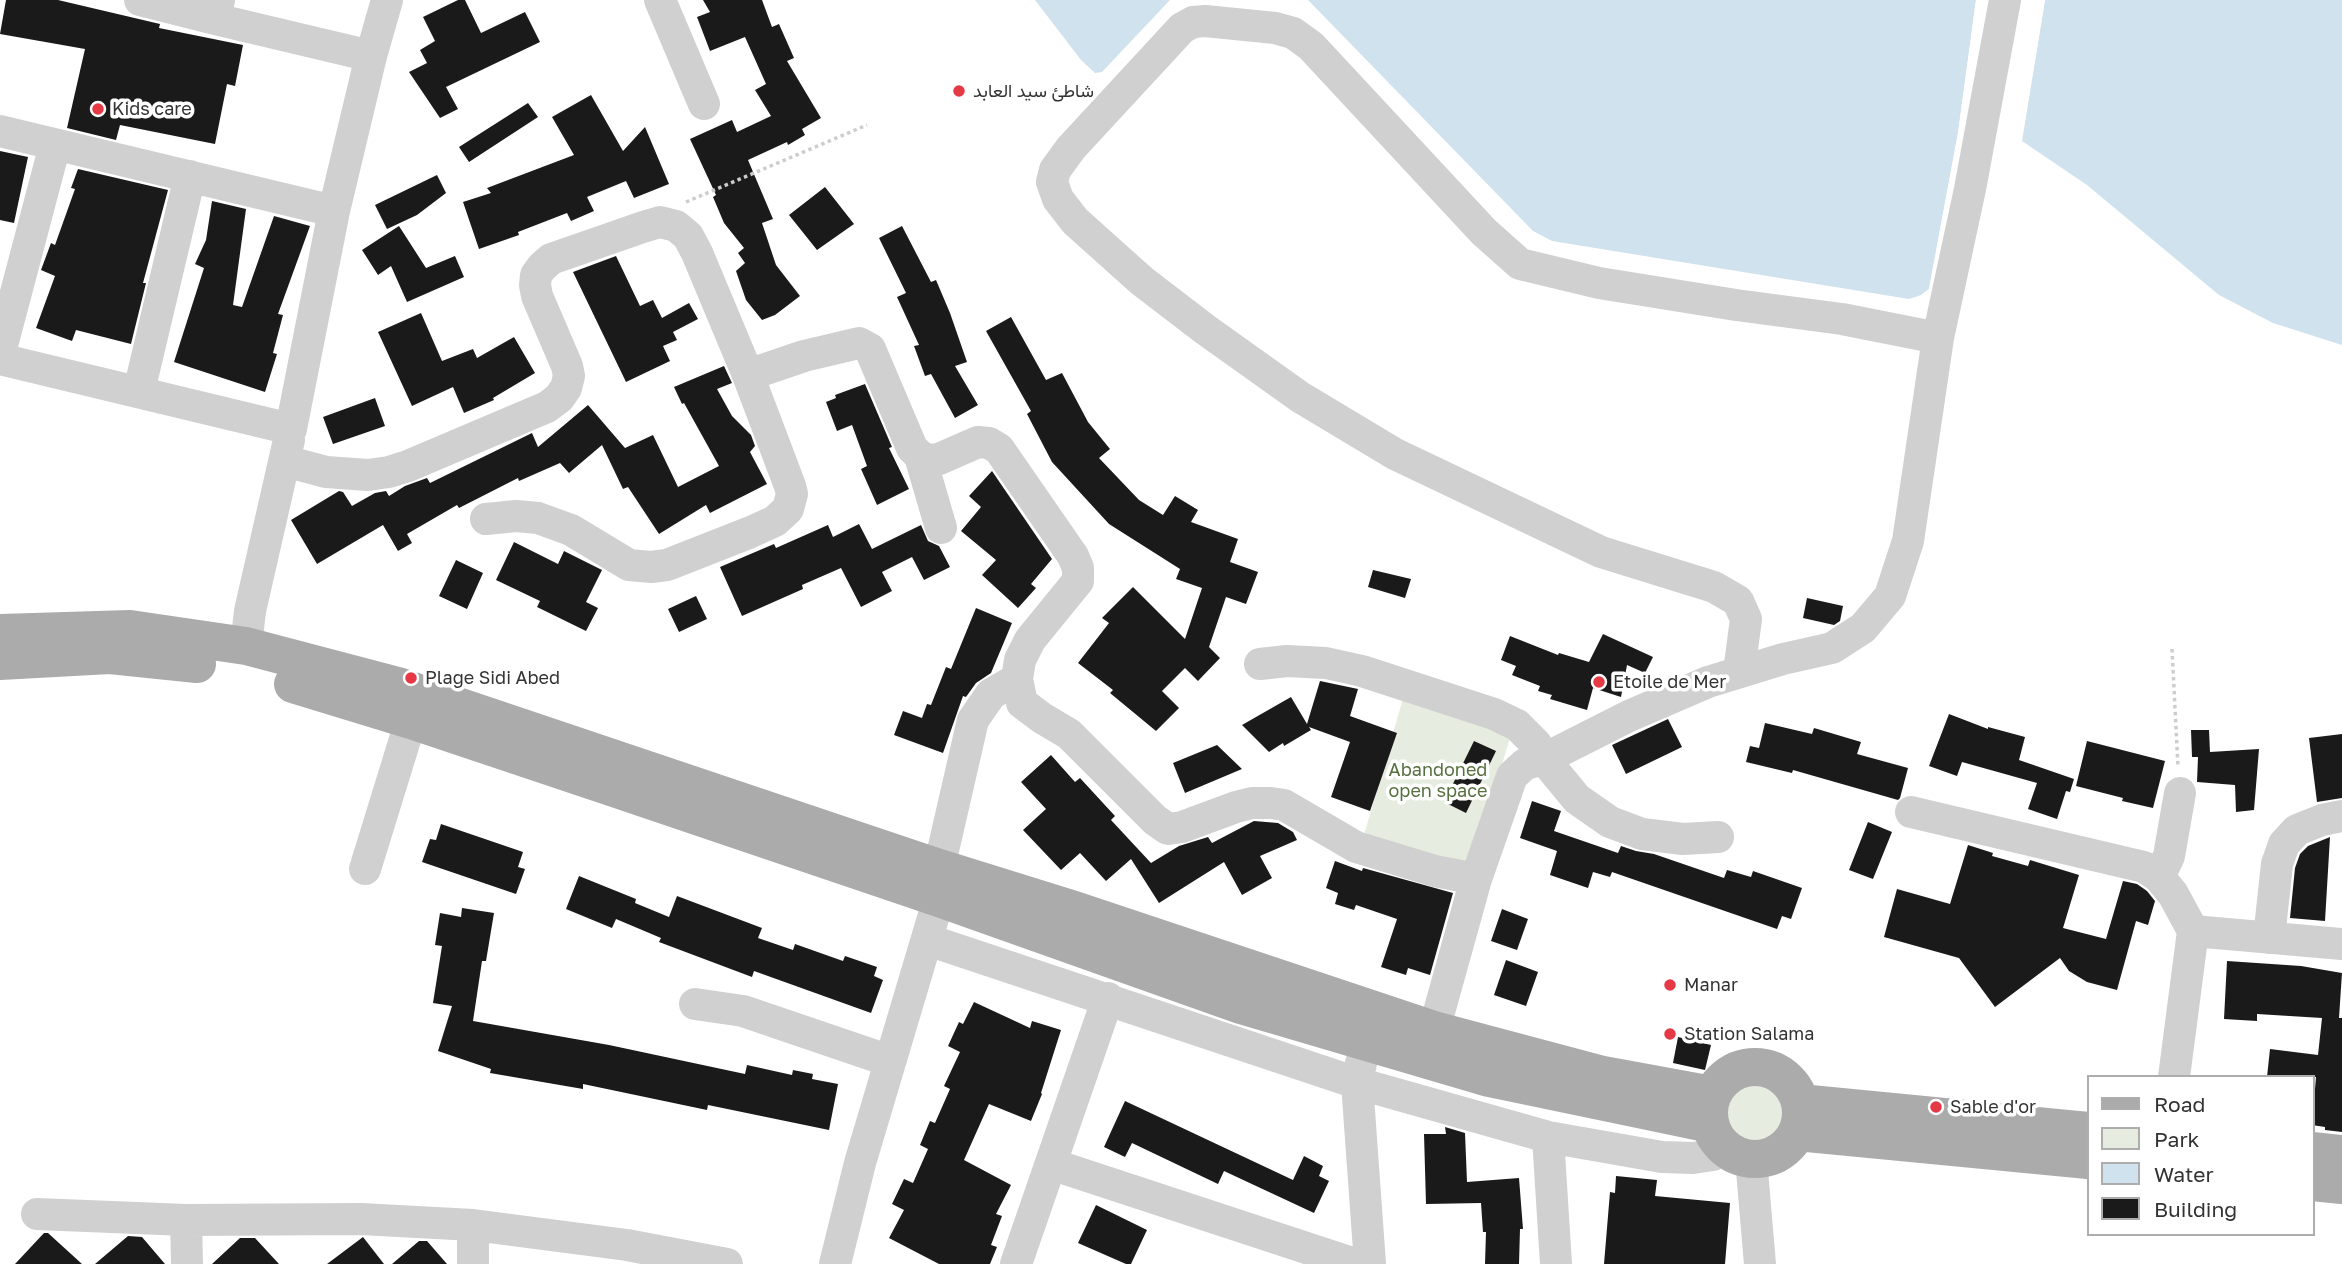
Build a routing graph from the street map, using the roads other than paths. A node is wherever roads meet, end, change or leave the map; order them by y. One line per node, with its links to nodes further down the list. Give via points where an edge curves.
1 (140, 0): 5 (street)
2 (660, 0): 7 (street)
3 (2005, 0): 12 (street)
4 (390, 5): 6 (street)
5 (217, 10): 6 (street)
6 (371, 55): 11 (street)
7 (704, 104)
8 (0, 131): 9 (street)
9 (55, 145): 10 (street); 13 (street)
10 (190, 176): 11 (street); 16 (street)
11 (334, 211): 17 (street)
12 (1938, 338): 26 (street, via 1908,541 1890,596 1863,628 1832,648); 26 (street, via 1599,283 1520,264 1484,232 1311,46 1275,27 1205,21 1181,28 1055,170 1052,182 1058,199 1076,221 1142,281 1300,397 1395,454 1601,552 1713,587 1738,601 1746,619)
13 (0, 353)
14 (0, 359): 16 (street)
15 (748, 375): 18 (street, via 859,343 870,349); 19 (street, via 688,236 676,226 660,222 551,259 536,275 537,296 569,376 559,398 547,407 389,472 326,472); 20 (street, via 792,494 788,509 775,521 651,568 629,565 571,530 538,518)
16 (139, 391): 17 (street)
17 (291, 429): 19 (street)
18 (920, 456): 21 (street); 27 (street, via 939,458 978,442 999,449 1073,556 1078,581 1030,640)
19 (285, 461): 23 (street)
20 (486, 519)
21 (941, 528)
22 (0, 633): 23 (main road, via 130,629)
23 (246, 646): 37 (main road, via 398,686)
24 (0, 661): 28 (main road, via 110,655 215,667 292,684)
25 (1260, 664): 29 (street, via 1326,663 1494,714 1517,725)
26 (1739, 672): 29 (street, via 1629,716)
27 (1017, 679): 36 (street, via 1022,703 1069,734 1168,829 1244,805 1284,805 1356,847); 37 (street, via 991,694 973,720)
28 (411, 720): 34 (street); 37 (main road)
29 (1544, 759): 33 (street, via 1577,799 1610,822 1642,834); 36 (street, via 1525,764 1512,776)
30 (2180, 793): 35 (street, via 2169,856)
31 (1911, 812): 35 (street, via 2144,867)
32 (2342, 816): 39 (street, via 2297,830 2284,844 2277,864)
33 (1718, 837)
34 (365, 869)
35 (2159, 877): 38 (street)
36 (1476, 879): 44 (street)
37 (939, 883): 40 (street); 44 (main road, via 1074,910); 45 (main road, via 1241,1005)
38 (2193, 931): 39 (street); 47 (street)
39 (2269, 938): 41 (street)
40 (928, 940): 42 (street); 46 (street)
41 (2342, 944)
42 (1108, 998): 48 (street); 56 (street)
43 (695, 1004): 46 (street, via 743,1011)
44 (1434, 1030): 51 (main road, via 1603,1075)
45 (1366, 1041): 48 (street); 51 (main road, via 1489,1077)
46 (890, 1061): 65 (street)
47 (2174, 1075)
48 (1357, 1083): 52 (street); 68 (street)
49 (1799, 1118): 50 (main road); 51 (main road, via 1790,1144 1765,1158); 51 (main road, via 1795,1089 1786,1078 1773,1070 1744,1068 1719,1083); 55 (main road)
50 (2086, 1131)
51 (1725, 1132): 52 (street, via 1713,1155 1693,1158); 70 (street)
52 (1548, 1137): 69 (street)
53 (2314, 1151): 54 (main road)
54 (2342, 1154)
55 (2086, 1160)
56 (1051, 1164): 66 (street); 67 (street)
57 (2314, 1182): 58 (main road)
58 (2342, 1185)
59 (37, 1214): 60 (street)
60 (186, 1220): 61 (street, via 361,1219); 62 (street)
61 (473, 1225): 63 (street); 64 (street, via 627,1245)
62 (187, 1264)
63 (473, 1264)
64 (727, 1264)
65 (835, 1264)
66 (1016, 1264)
67 (1355, 1264)
68 (1370, 1264)
69 (1556, 1264)
70 (1760, 1264)

